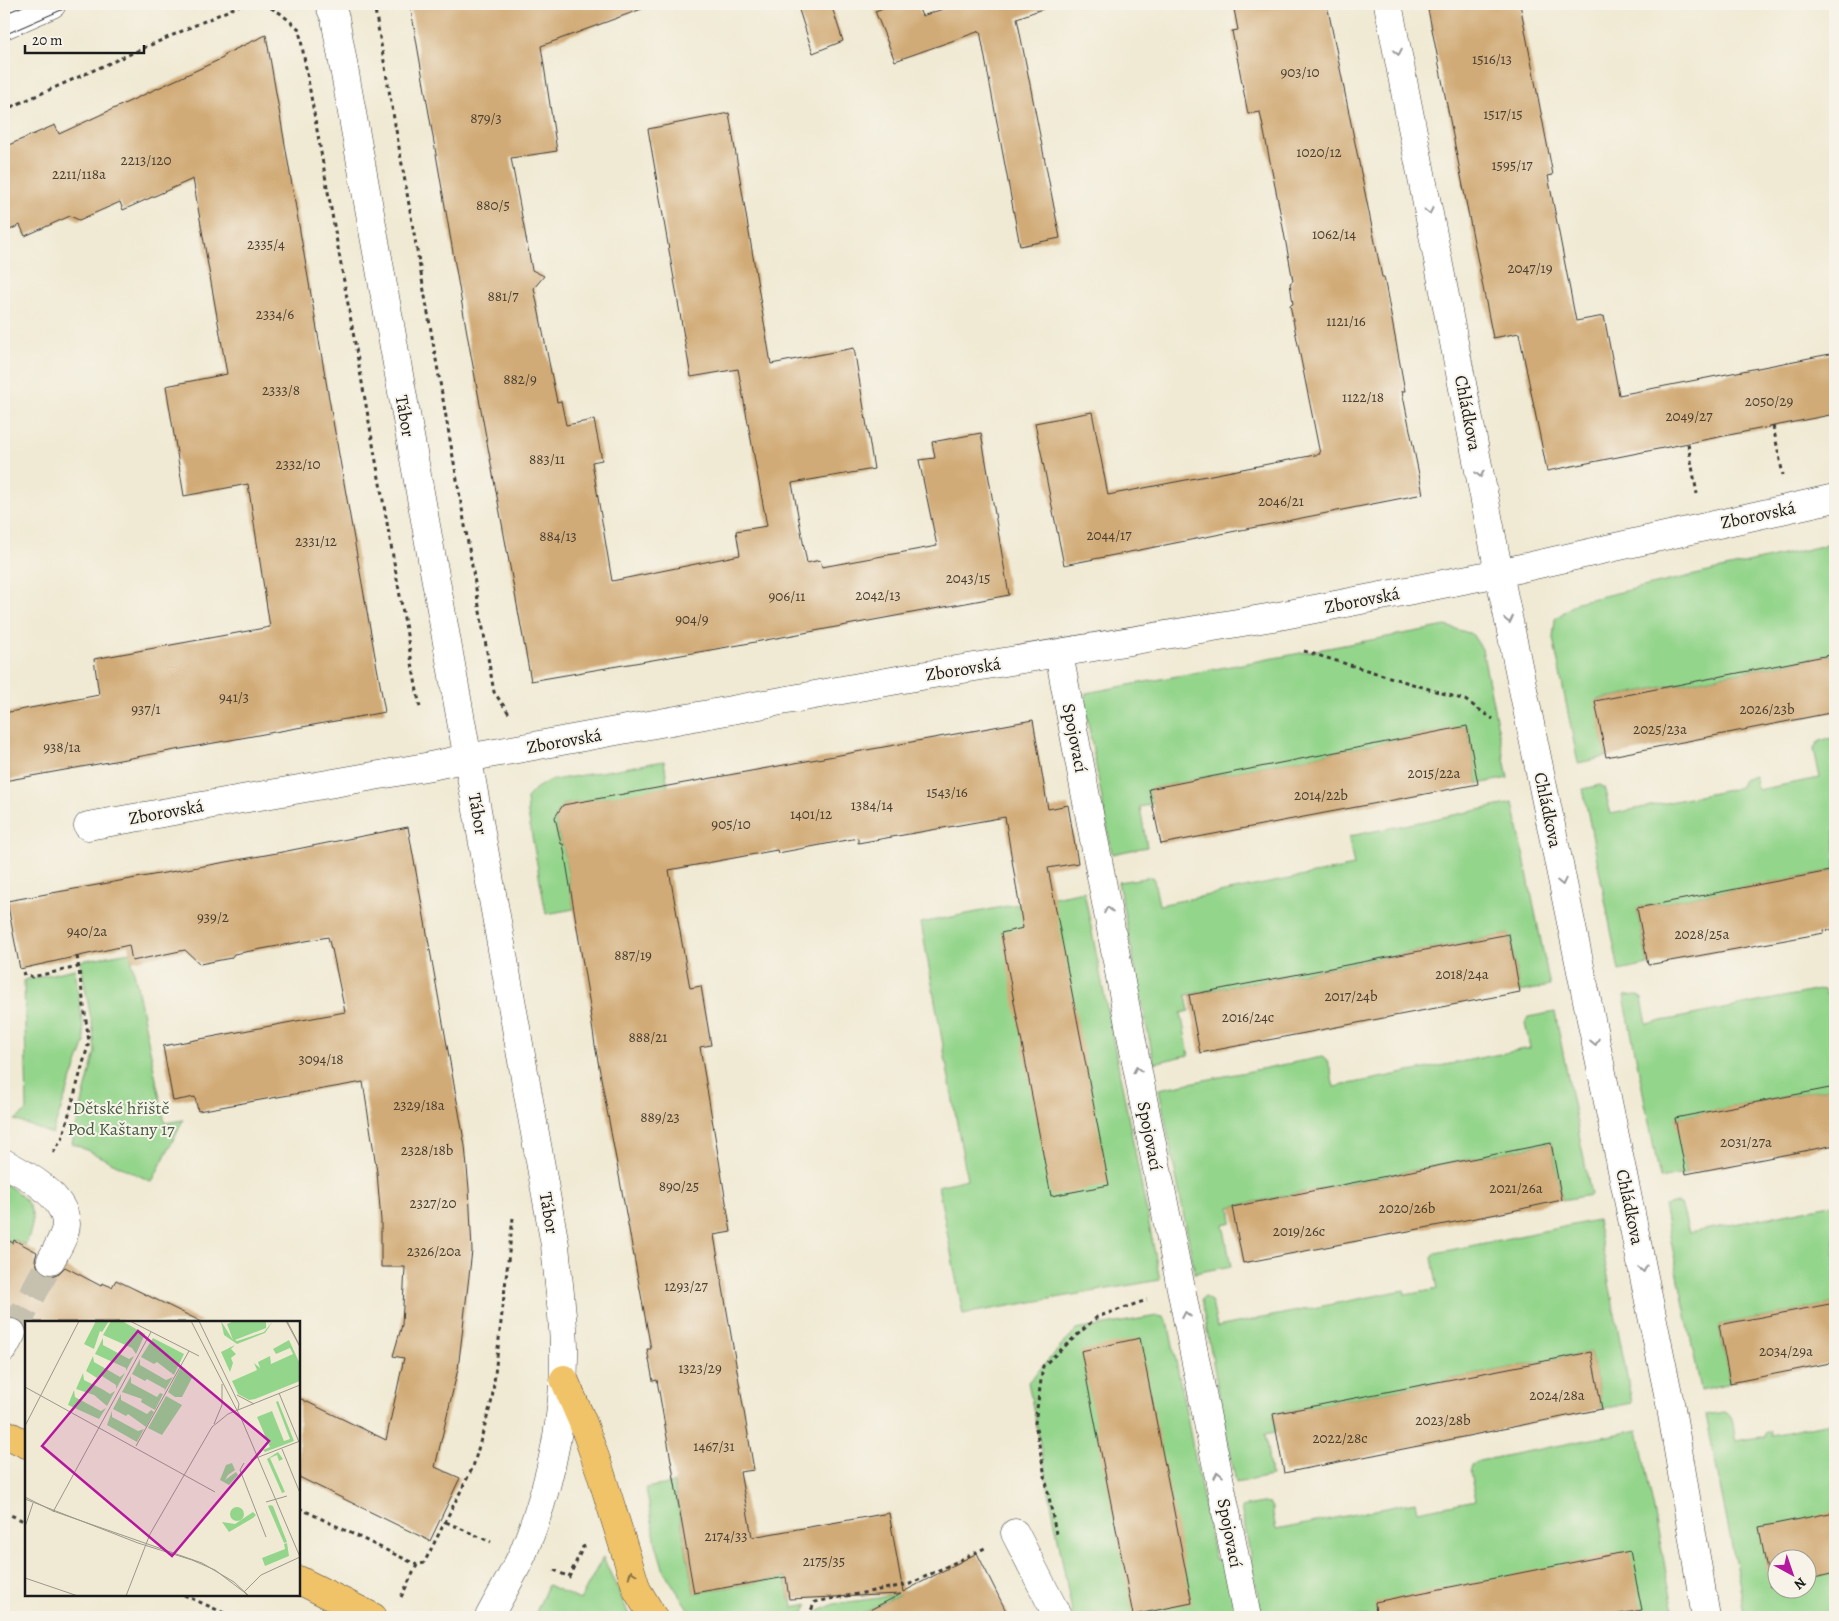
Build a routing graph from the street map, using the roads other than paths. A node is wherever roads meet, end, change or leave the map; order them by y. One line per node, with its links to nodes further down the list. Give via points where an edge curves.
1 (52, 4): 4 (street)
2 (330, 4): 8 (street, Tábor)
3 (1388, 4): 6 (street, Chládkova, one-way to 6)
4 (4, 24)
5 (1835, 498): 6 (street, Zborovská)
6 (1499, 573): 7 (street, Zborovská); 22 (street, Chládkova, one-way to 22, via 1671,1408)
7 (1059, 654): 8 (street, Zborovská); 21 (street, Spojovací, one-way to 7, via 1144,1104)
8 (467, 758): 9 (street, Zborovská); 12 (street, Tábor, via 555,1245)
9 (88, 826)
10 (4, 1163): 11 (street, via 37,1180 60,1206 66,1222 65,1230)
11 (51, 1260)
12 (564, 1379): 18 (street, Tábor, via 545,1493 522,1556); 19 (main road, one-way to 12, via 637,1590 600,1471)
13 (4, 1433): 14 (main road)
14 (25, 1444)
15 (1015, 1533): 20 (street)
16 (300, 1580): 17 (main road)
17 (373, 1617)
18 (489, 1617)
19 (653, 1617)
20 (1058, 1617)
21 (1247, 1617)
22 (1706, 1617)

